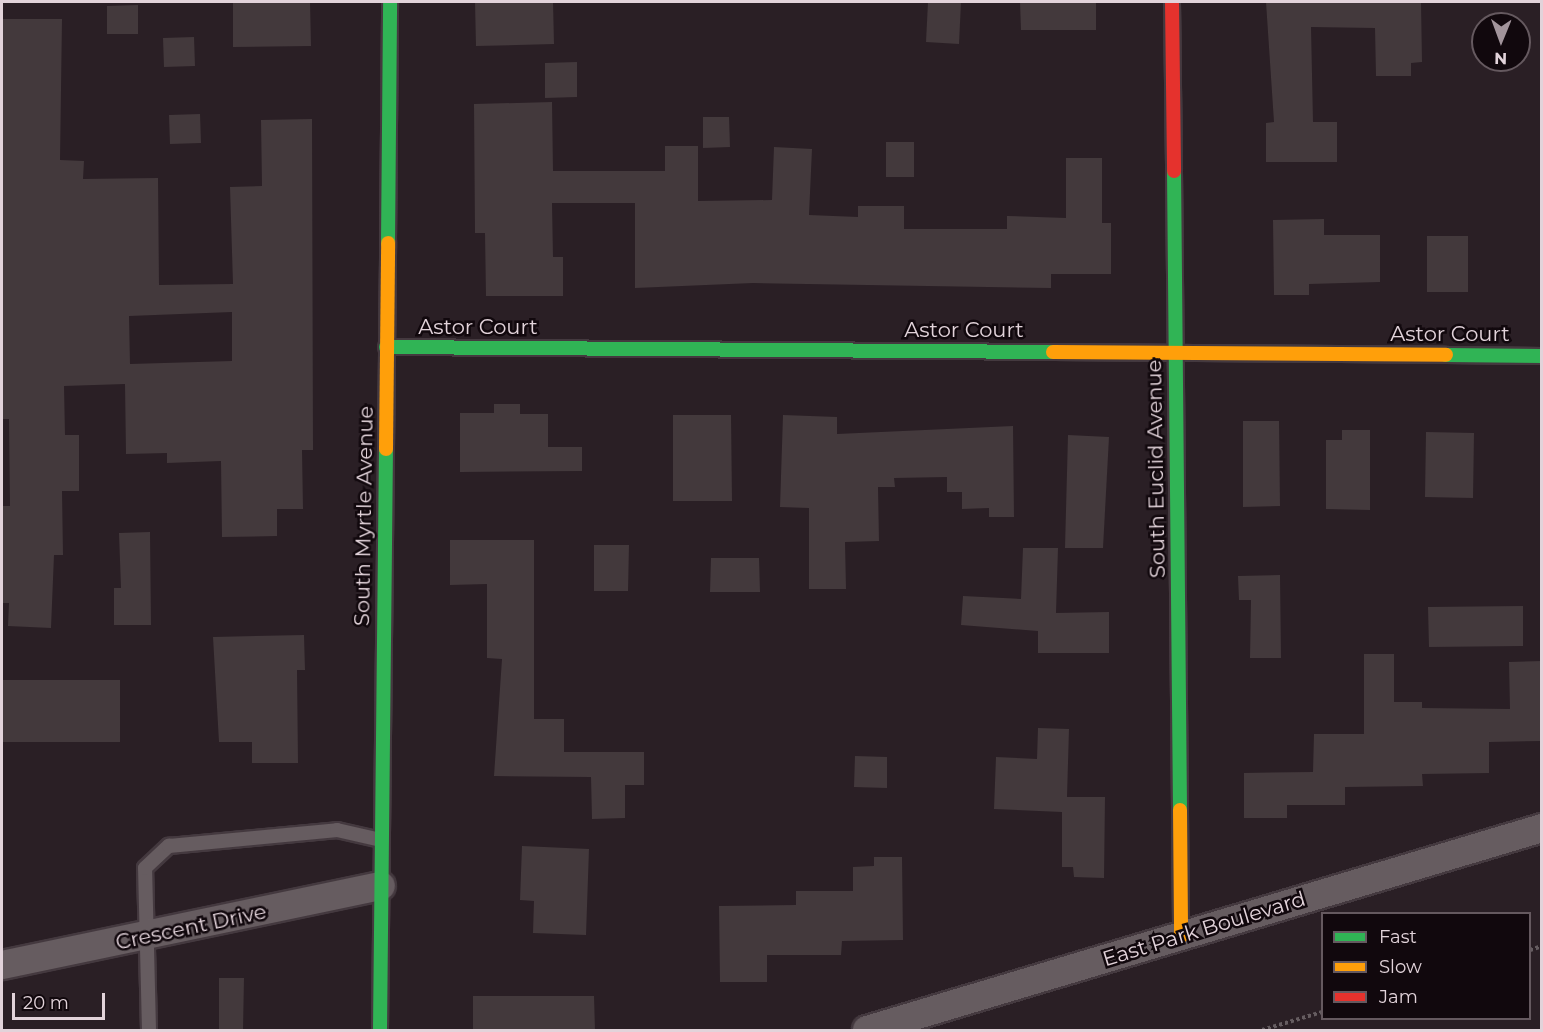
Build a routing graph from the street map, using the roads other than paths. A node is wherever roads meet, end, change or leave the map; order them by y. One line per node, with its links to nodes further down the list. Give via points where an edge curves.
1 (390, 2): 3 (street, South Myrtle Avenue)
2 (1172, 2): 4 (street, South Euclid Avenue)
3 (386, 347): 4 (street, Astor Court); 7 (street, South Myrtle Avenue)
4 (1176, 353): 5 (street, Astor Court); 10 (street, South Euclid Avenue)
5 (1542, 356)
6 (1542, 828): 10 (street, East Park Boulevard)
7 (381, 840): 8 (street, South Myrtle Avenue); 9 (lane, via 337,830 169,846 145,868)
8 (381, 886): 9 (street, Crescent Drive); 13 (street, South Myrtle Avenue)
9 (147, 936): 11 (street, Crescent Drive); 12 (lane)
10 (1181, 936): 14 (street, East Park Boulevard)
11 (2, 965)
12 (148, 1030)
13 (380, 1030)
14 (867, 1030)

